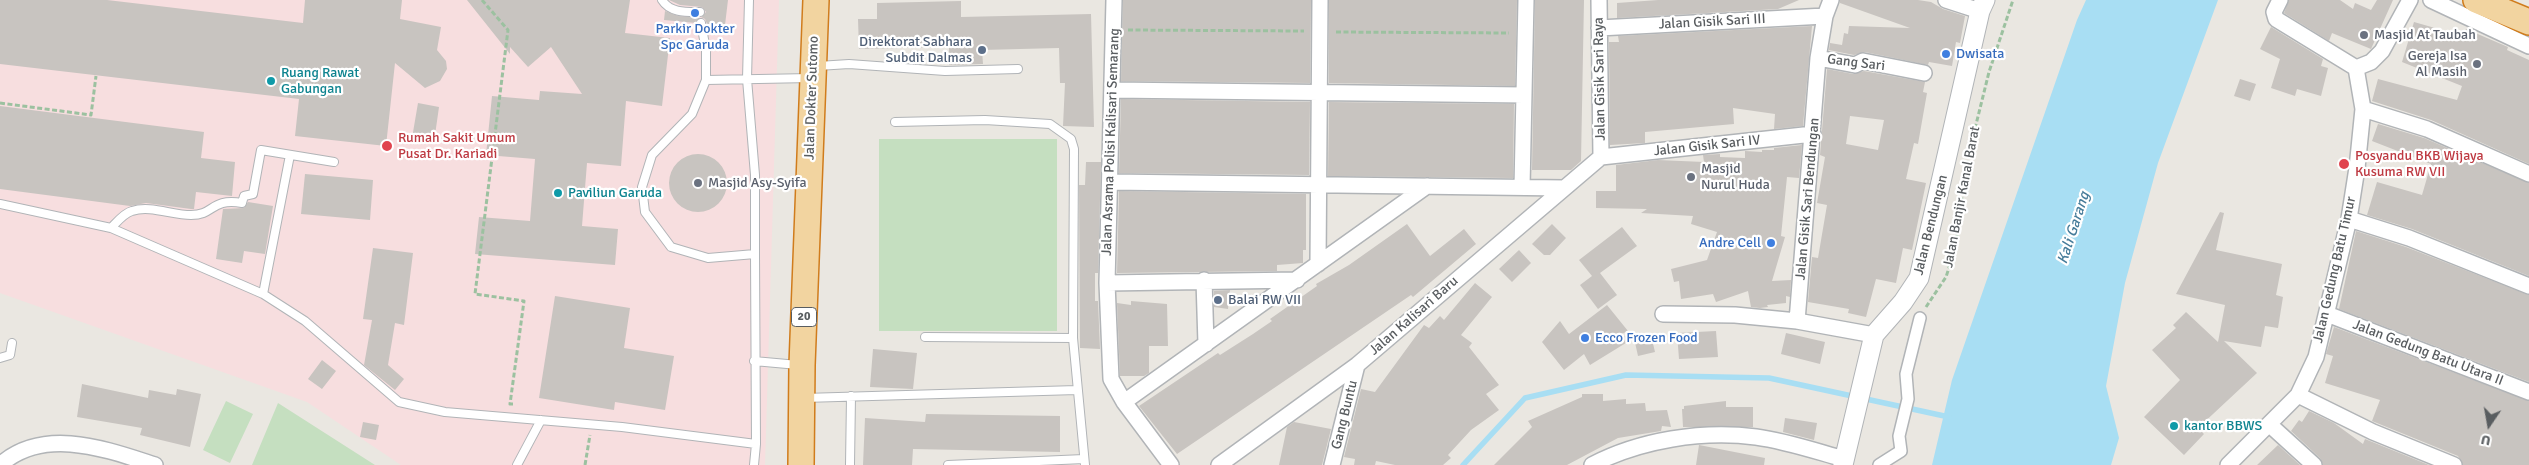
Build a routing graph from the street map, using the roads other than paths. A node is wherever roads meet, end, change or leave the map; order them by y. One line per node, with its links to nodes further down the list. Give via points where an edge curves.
1 (662, 0): 15 (lane, via 665,5 681,12)
2 (749, 0): 26 (lane)
3 (818, 0): 24 (highway, Jalan Dokter Sutomo / 20)
4 (1114, 0): 28 (street, Jalan Asrama Polisi Kalisari Semarang)
5 (1320, 0): 29 (street)
6 (1526, 0): 30 (street)
7 (1599, 0): 19 (street, Jalan Gisik Sari Raya)
8 (1831, 0): 16 (street, Jalan Gisik Sari Bendungan)
9 (1946, 0): 14 (street)
10 (2280, 0): 22 (street, via 2274,12 2276,19)
11 (2410, 0): 22 (street, via 2382,51 2371,62)
12 (2431, 0): 20 (street)
13 (2476, 0): 17 (highway)
14 (1983, 5): 60 (street, Jalan Bendungan, via 1919,278)
15 (700, 12)
16 (1825, 16): 19 (street, Jalan Gisik Sari III); 21 (street, Jalan Gisik Sari Bendungan)
17 (2529, 22)
18 (701, 23): 27 (lane, via 706,50)
19 (1599, 28): 35 (street, Jalan Gisik Sari Raya)
20 (2529, 46)
21 (1818, 58): 25 (street, Gang Sari, via 1855,65 1863,61); 33 (street, Jalan Gisik Sari Bendungan)
22 (2356, 68): 31 (street, Jalan Gedung Batu Timur)
23 (1018, 69): 24 (lane, via 945,71 849,64)
24 (815, 70): 26 (lane); 64 (highway, Jalan Dokter Sutomo / 20); 70 (street, Jalan Dokter Sutomo)
25 (1924, 73)
26 (747, 79): 27 (lane); 46 (lane, via 755,175)
27 (706, 80): 46 (lane, via 692,114 652,155 642,187 644,212 671,247 708,258)
28 (1113, 90): 29 (street); 38 (street, Jalan Asrama Polisi Kalisari Semarang)
29 (1320, 92): 30 (street); 39 (street)
30 (1524, 94): 41 (street)
31 (2363, 109): 37 (street, via 2427,129); 44 (street, Jalan Gedung Batu Timur)
32 (895, 122): 58 (lane, via 1033,122 1050,124 1071,139 1074,149)
33 (1813, 134): 35 (street, Jalan Gisik Sari IV); 56 (street, Jalan Gisik Sari Bendungan)
34 (290, 155): 36 (lane); 45 (lane, via 261,150 253,194 244,196 242,203 217,203 206,213 193,215 140,209 130,211); 52 (lane)
35 (1601, 157): 42 (street, Jalan Kalisari Baru)
36 (334, 162)
37 (2529, 174)
38 (1111, 182): 39 (street); 50 (street, Jalan Asrama Polisi Kalisari Semarang)
39 (1319, 184): 40 (street); 47 (street)
40 (1427, 186): 41 (street); 47 (street)
41 (1522, 187): 42 (street)
42 (1564, 188): 65 (street, Jalan Kalisari Baru)
43 (0, 204): 45 (lane)
44 (2349, 219): 51 (street, via 2409,238); 54 (street, Jalan Gedung Batu Timur)
45 (111, 228): 52 (lane)
46 (755, 254): 63 (lane)
47 (1318, 264): 49 (street)
48 (1204, 280): 49 (street); 50 (street); 61 (street)
49 (1297, 280): 61 (street)
50 (1107, 283): 71 (street, Jalan Asrama Polisi Kalisari Semarang, via 1112,379)
51 (2529, 286)
52 (263, 294): 72 (lane, via 305,321 399,402 445,412)
53 (1663, 314): 56 (street, via 1735,315)
54 (2327, 314): 67 (street, Jalan Gedung Batu Utara II); 68 (street, Jalan Gedung Batu Timur, via 2310,372)
55 (1920, 318): 89 (street, via 1906,374 1908,399 1899,436 1901,451)
56 (1797, 321): 60 (street)
57 (925, 337): 58 (lane)
58 (1073, 338): 66 (lane)
59 (12, 343): 62 (lane, via 10,355)
60 (1871, 343): 76 (street, Jalan Bendungan)
61 (1206, 344): 71 (street)
62 (0, 358)
63 (754, 361): 64 (lane); 74 (lane)
64 (802, 365): 70 (highway, Jalan Dokter Sutomo / 20)
65 (1358, 365): 86 (street, Jalan Kalisari Baru); 87 (street, Gang Buntu)
66 (1077, 390): 69 (lane); 75 (lane)
67 (2529, 392)
68 (2298, 395): 73 (street, Jalan Gedung Batu Timur); 92 (street)
69 (851, 396): 70 (lane); 83 (lane)
70 (805, 398): 81 (highway, Jalan Dokter Sutomo / 20); 82 (street, Jalan Dokter Sutomo)
71 (1124, 402): 85 (street, Jalan Asrama Polisi Kalisari Semarang)
72 (541, 420): 74 (lane); 79 (lane)
73 (2270, 424): 90 (street, Jalan Gedung Batu Timur); 91 (street)
74 (756, 444): 80 (lane)
75 (1085, 462): 84 (lane)
76 (1844, 462): 88 (street, via 1778,441 1733,434 1662,441)
77 (0, 465): 78 (street, via 10,456 45,443 80,444)
78 (155, 465)
79 (517, 465)
80 (754, 465)
81 (801, 465)
82 (807, 465)
83 (850, 465)
84 (948, 465)
85 (1171, 465)
86 (1219, 465)
87 (1332, 465)
88 (1592, 465)
89 (1879, 465)
90 (2228, 465)
91 (2314, 465)
92 (2454, 465)

